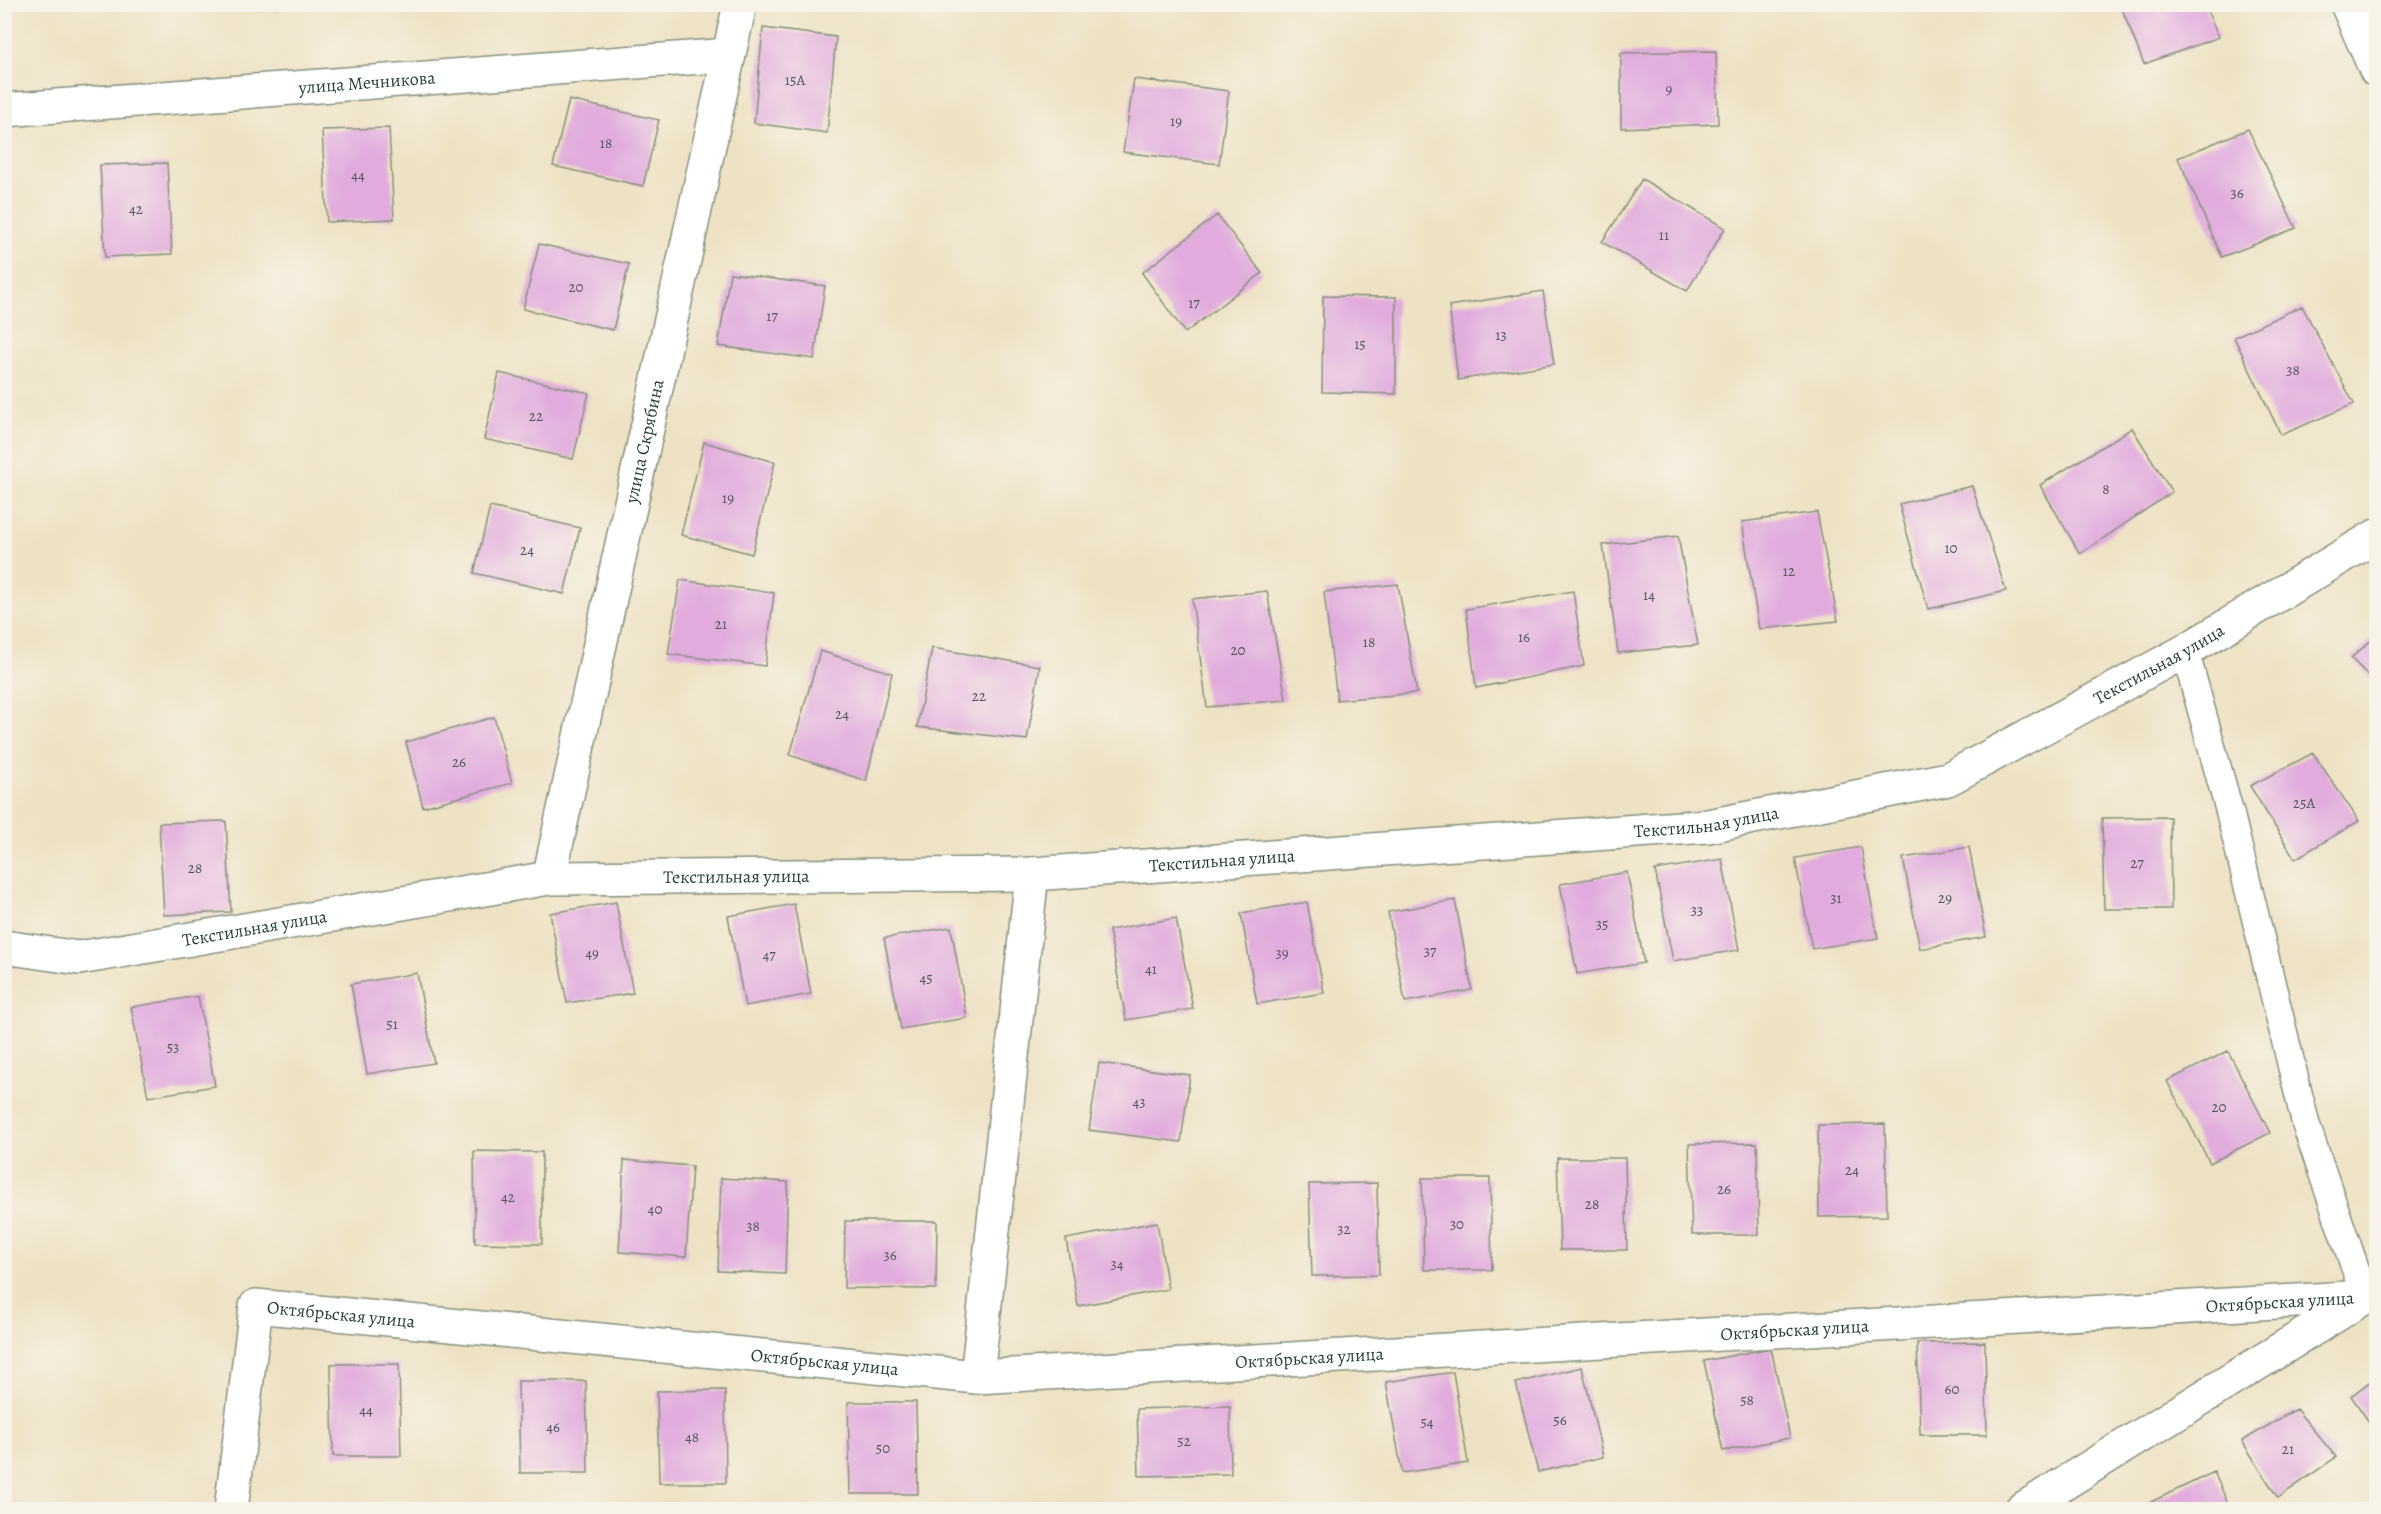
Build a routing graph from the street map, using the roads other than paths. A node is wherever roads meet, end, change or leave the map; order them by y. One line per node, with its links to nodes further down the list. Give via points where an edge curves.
1 (740, 4): 3 (street, улица Скрябина)
2 (2347, 4): 4 (street)
3 (729, 55): 5 (street, улица Мечникова); 9 (street, улица Скрябина)
4 (2376, 70)
5 (4, 111)
6 (2376, 536): 7 (street, Текстильная улица)
7 (2186, 651): 8 (street, Текстильная улица, via 1948,779 1708,826); 11 (lane, via 2306,1125)
8 (1032, 874): 9 (street, Текстильная улица); 12 (street)
9 (549, 878): 10 (street, Текстильная улица, via 79,958)
10 (4, 947)
11 (2371, 1293): 12 (street, Октябрьская улица); 14 (street, Октябрьская улица)
12 (977, 1377): 13 (street, Октябрьская улица, via 256,1306)
13 (231, 1509)
14 (2021, 1509)

